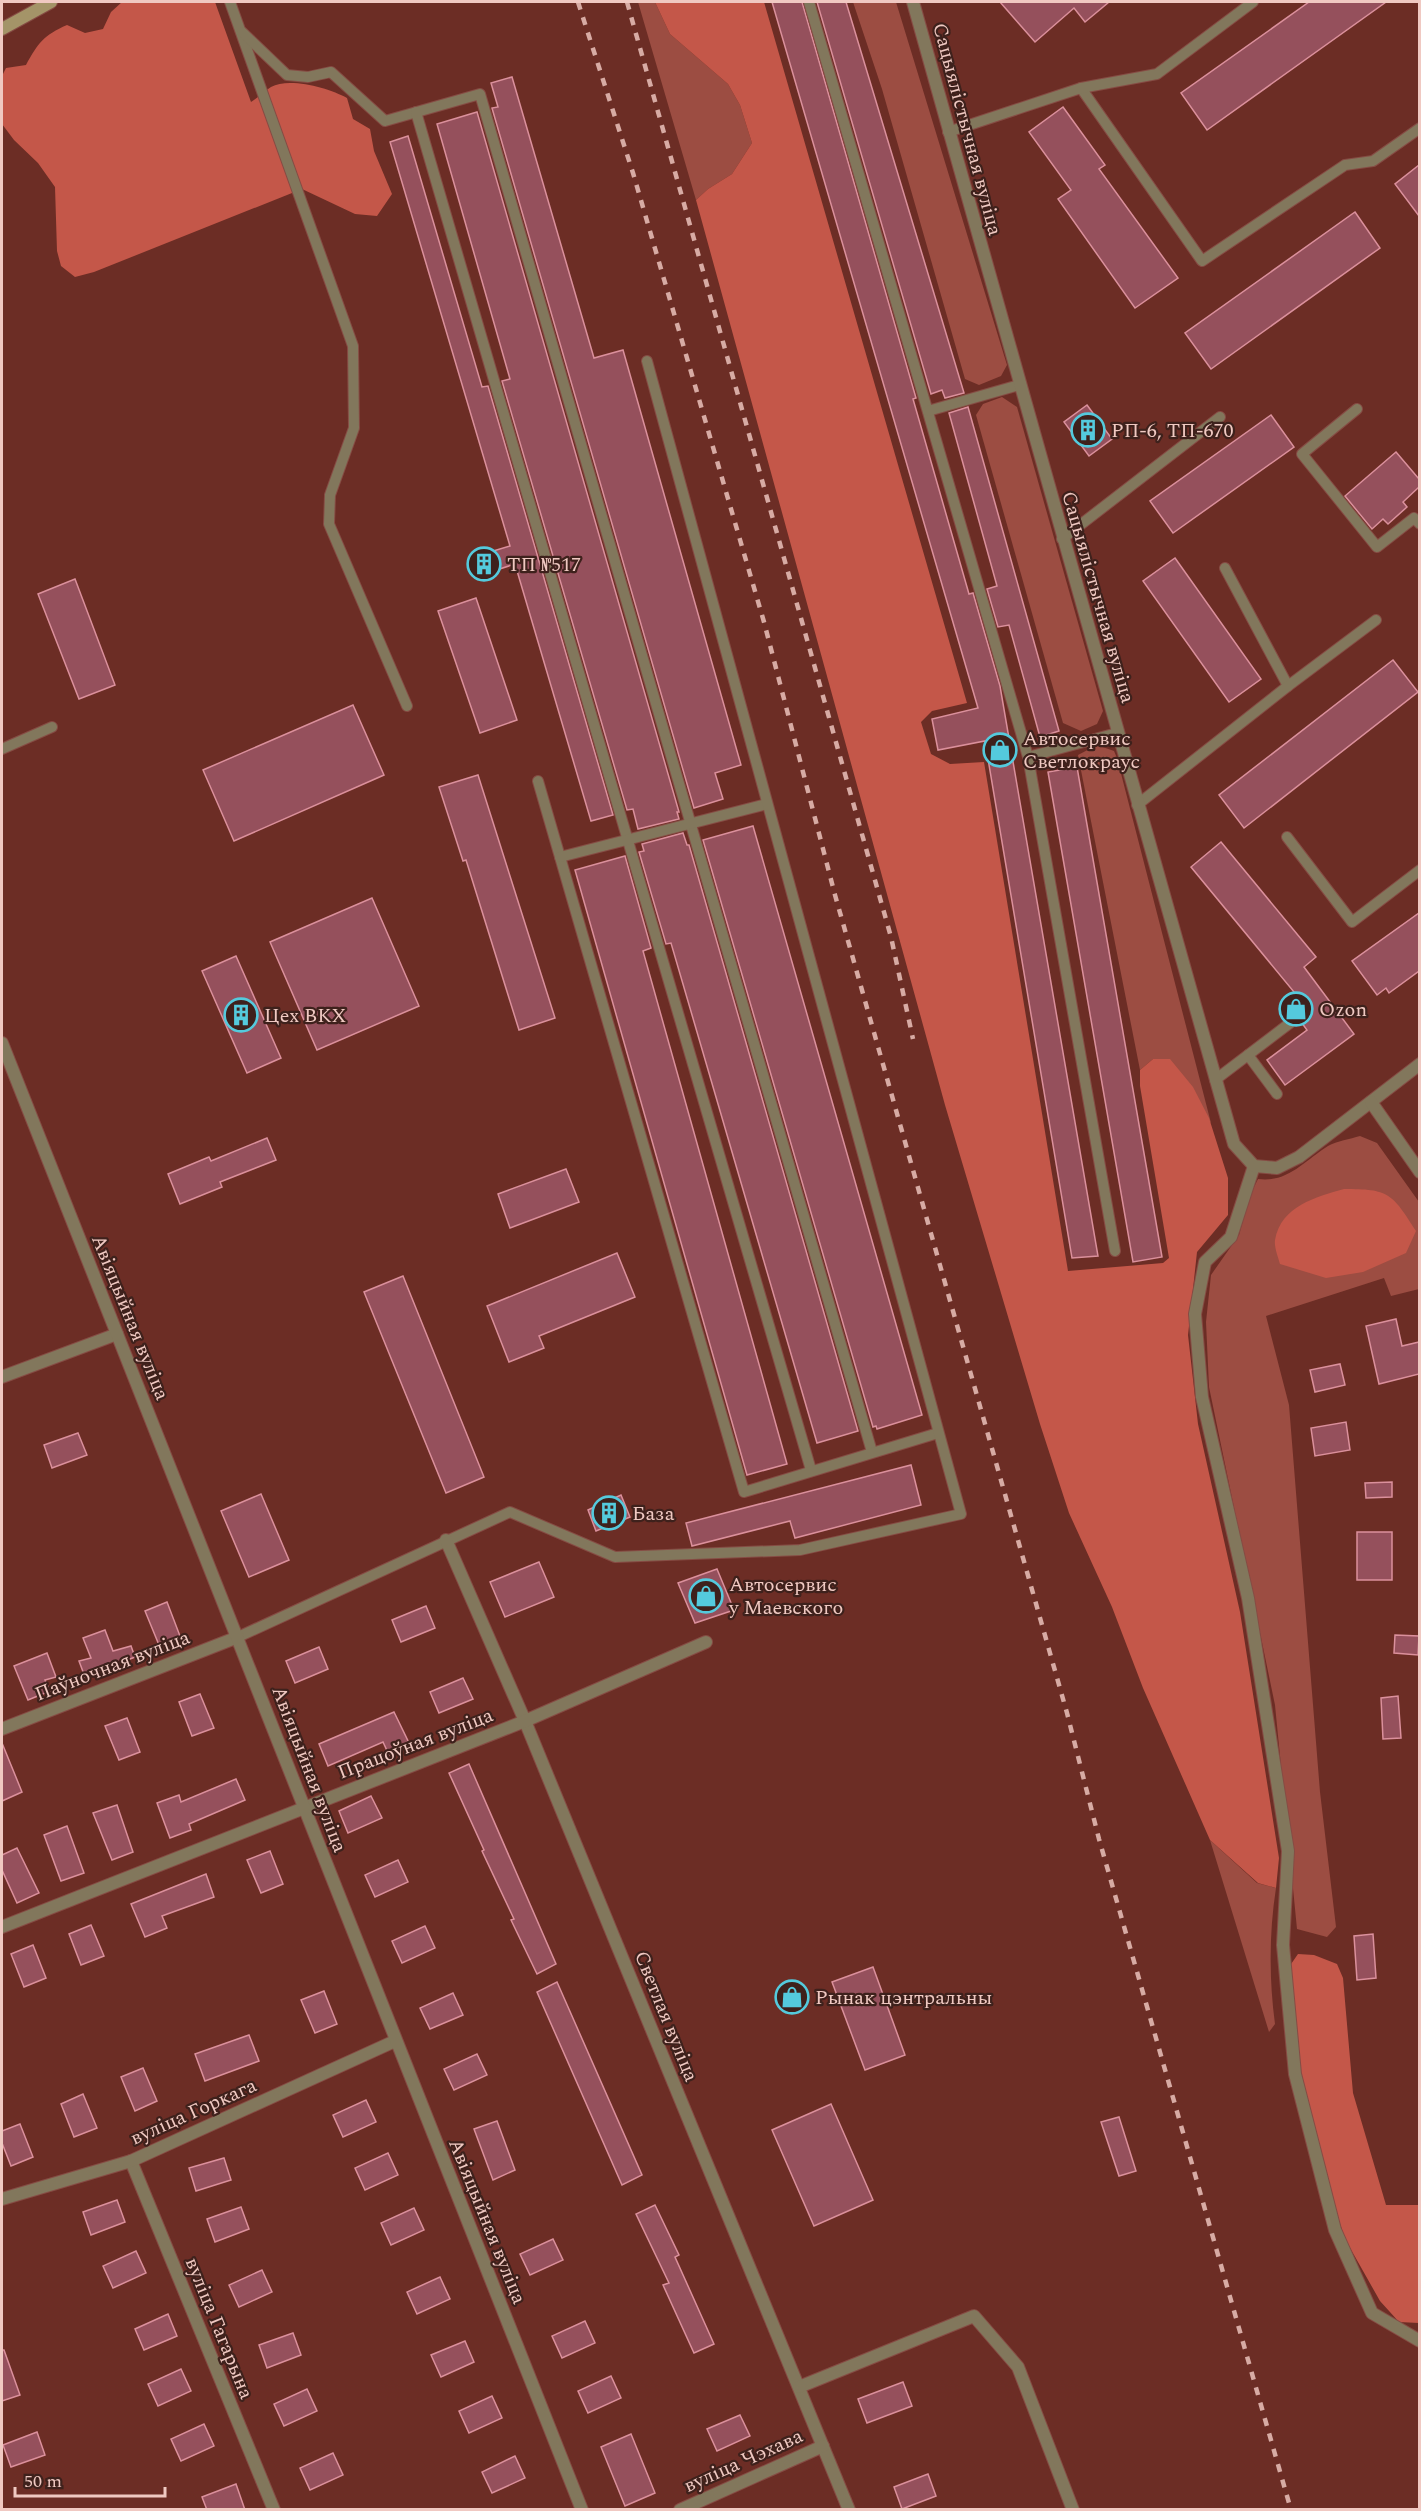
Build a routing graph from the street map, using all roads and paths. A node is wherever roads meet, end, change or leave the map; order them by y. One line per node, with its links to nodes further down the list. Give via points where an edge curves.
1 (51, 2): 6 (main road)
2 (230, 2): 7 (lane)
3 (809, 2): 15 (lane)
4 (913, 2): 11 (street, Сацыялістычная вуліца)
5 (1253, 2): 8 (lane, via 1157,74)
6 (2, 29)
7 (242, 32): 9 (lane, via 286,75 308,77 332,72 386,121); 22 (lane, via 353,346 354,428 330,495 329,524)
8 (1081, 88): 10 (lane, via 1202,261 1345,165 1373,161); 11 (lane)
9 (416, 112): 30 (lane, via 480,94); 32 (lane)
10 (1419, 128)
11 (948, 132): 13 (street, Сацыялістычная вуліца)
12 (647, 361): 28 (lane)
13 (1019, 384): 15 (lane); 18 (street, Сацыялістычная вуліца)
14 (1357, 409): 17 (lane, via 1302,454 1377,547 1414,518)
15 (928, 411): 26 (lane)
16 (1220, 417): 18 (lane)
17 (1419, 524)
18 (1062, 539): 24 (street, Сацыялістычная вуліца)
19 (1225, 568): 21 (lane)
20 (1376, 620): 21 (lane)
21 (1288, 686): 29 (lane)
22 (406, 706)
23 (52, 727): 25 (lane)
24 (1117, 733): 26 (lane); 29 (street, Сацыялістычная вуліца)
25 (2, 749)
26 (1028, 757): 44 (lane)
27 (538, 781): 33 (lane)
28 (767, 804): 30 (lane); 47 (lane)
29 (1137, 805): 39 (street, Сацыялістычная вуліца)
30 (692, 823): 32 (lane); 48 (lane)
31 (1287, 837): 34 (lane, via 1352,922)
32 (628, 840): 33 (lane); 49 (lane)
33 (560, 857): 49 (lane, via 744,1492)
34 (1419, 870)
35 (1290, 1023): 37 (lane)
36 (2, 1042): 45 (street, Авіяцыйная вуліца)
37 (1248, 1055): 39 (lane); 40 (lane)
38 (1419, 1064): 41 (street)
39 (1215, 1080): 42 (street, Сацыялістычная вуліца, via 1234,1144)
40 (1277, 1094)
41 (1371, 1102): 42 (street, via 1299,1157 1277,1168); 43 (street)
42 (1254, 1166): 60 (street, via 1231,1237 1205,1262 1195,1314 1202,1397 1248,1598 1288,1851 1283,1945 1295,2074 1335,2230 1372,2313)
43 (1419, 1172)
44 (1115, 1251)
45 (117, 1334): 46 (street); 51 (street, Авіяцыйная вуліца)
46 (2, 1377)
47 (938, 1433): 48 (lane); 50 (lane, via 961,1514 800,1550 615,1557 510,1512)
48 (872, 1452): 49 (lane)
49 (811, 1470)
50 (446, 1540): 51 (lane); 53 (street, Светлая вуліца)
51 (237, 1637): 54 (street, Паўночная вуліца); 55 (street, Авіяцыйная вуліца)
52 (706, 1642): 53 (street, Працоўная вуліца)
53 (525, 1721): 55 (street, Працоўная вуліца); 61 (street, Светлая вуліца)
54 (2, 1729)
55 (303, 1807): 56 (street, Працоўная вуліца); 57 (street, Авіяцыйная вуліца)
56 (2, 1927)
57 (395, 2041): 58 (street, вуліца Горкага); 64 (street, Авіяцыйная вуліца)
58 (131, 2161): 59 (street, вуліца Горкага); 63 (street, вуліца Гагарына)
59 (2, 2199)
60 (1419, 2341)
61 (799, 2387): 62 (street, Светлая вуліца); 67 (street, via 974,2316 1018,2367)
62 (823, 2446): 65 (street, вуліца Чэхава); 66 (street, Светлая вуліца)
63 (274, 2510)
64 (582, 2510)
65 (680, 2510)
66 (849, 2510)
67 (1072, 2510)

